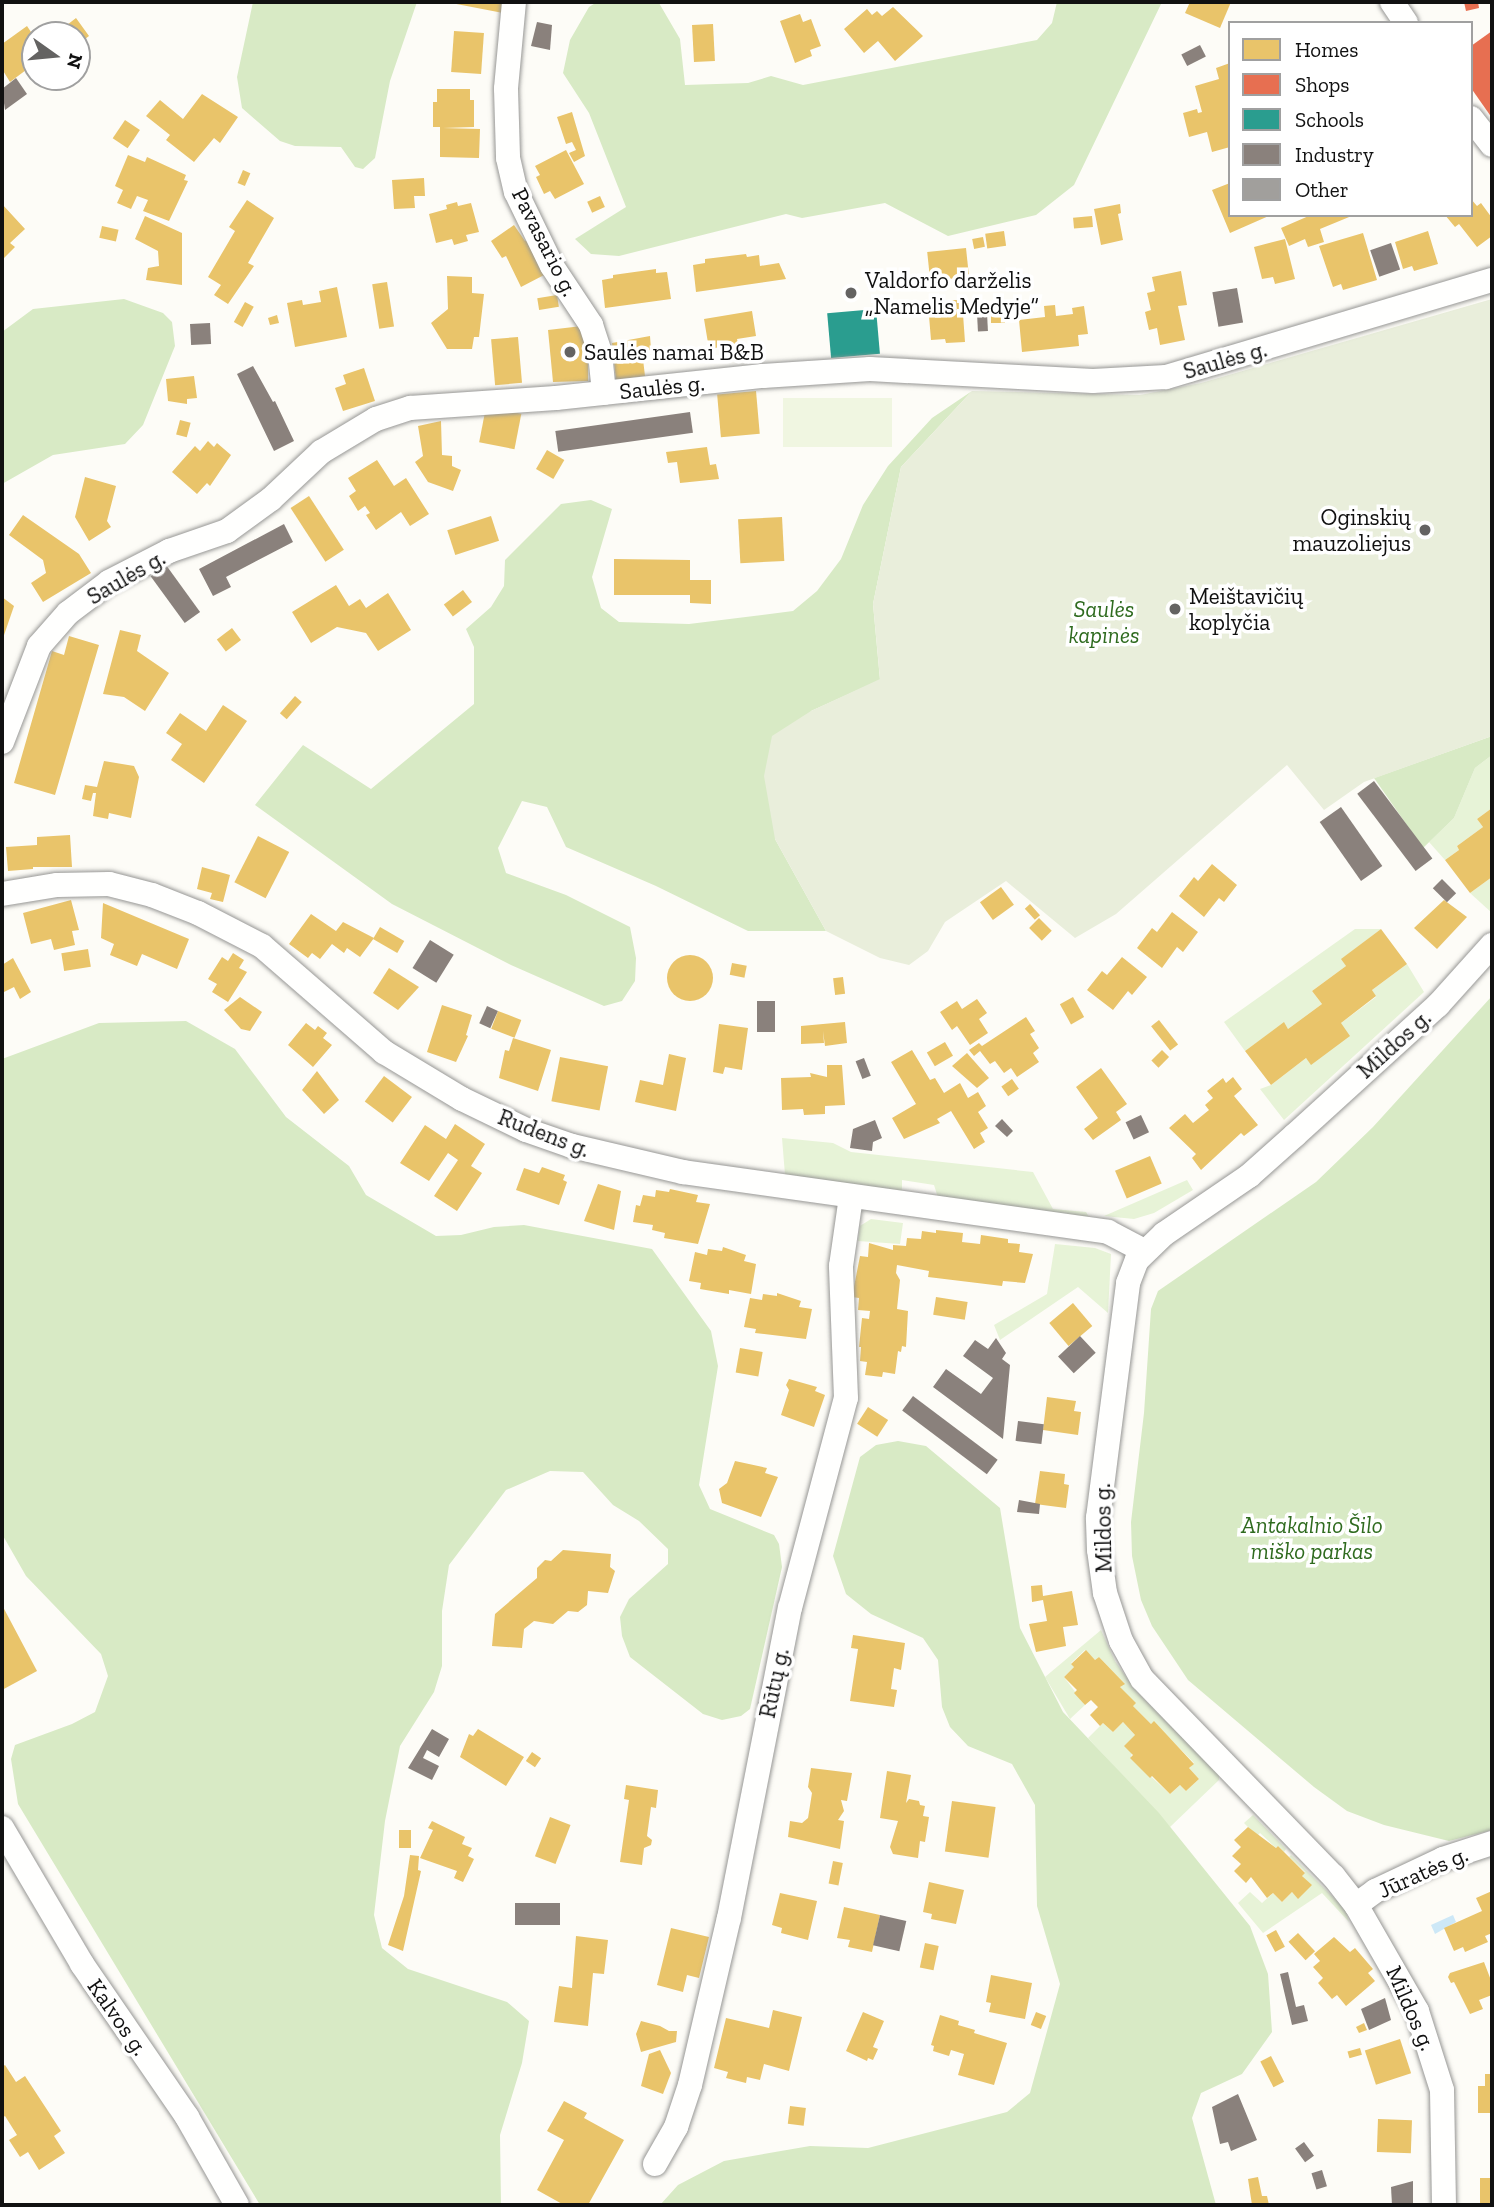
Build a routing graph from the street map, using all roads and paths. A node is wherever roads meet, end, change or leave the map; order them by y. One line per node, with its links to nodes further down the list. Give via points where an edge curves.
1 (514, 2): 7 (street, Pavasario g., via 506,78 513,181 552,266 591,324)
2 (1392, 2): 3 (street)
3 (1405, 21)
4 (1473, 121): 5 (street)
5 (1492, 145)
6 (1492, 280): 7 (street, Saulės g., via 1166,377 1105,382 870,369)
7 (604, 393): 8 (street, Saulės g., via 410,408 376,419 321,452 271,499 227,531 169,551 109,582 68,613 39,646)
8 (2, 742)
9 (2, 894): 11 (street, Rudens g., via 99,884 164,899 262,946 384,1052 462,1099 526,1130 584,1150 677,1171)
10 (1492, 945): 12 (street, Mildos g., via 1438,1004 1248,1176)
11 (851, 1197): 12 (street, Rudens g., via 1108,1232); 16 (street, Rūtų g., via 841,1266 846,1398 790,1608 727,1926 690,2085 676,2127)
12 (1144, 1251): 15 (street, Mildos g., via 1128,1283 1100,1498 1099,1550 1105,1593 1142,1679)
13 (2, 1828): 17 (street, Kalvos g., via 82,1964 187,2117)
14 (1492, 1843): 15 (street, Jūratės g., via 1443,1859)
15 (1356, 1905): 18 (street, Mildos g., via 1417,2011 1435,2062 1444,2119)
16 (655, 2164)
17 (237, 2205)
18 (1444, 2205)

